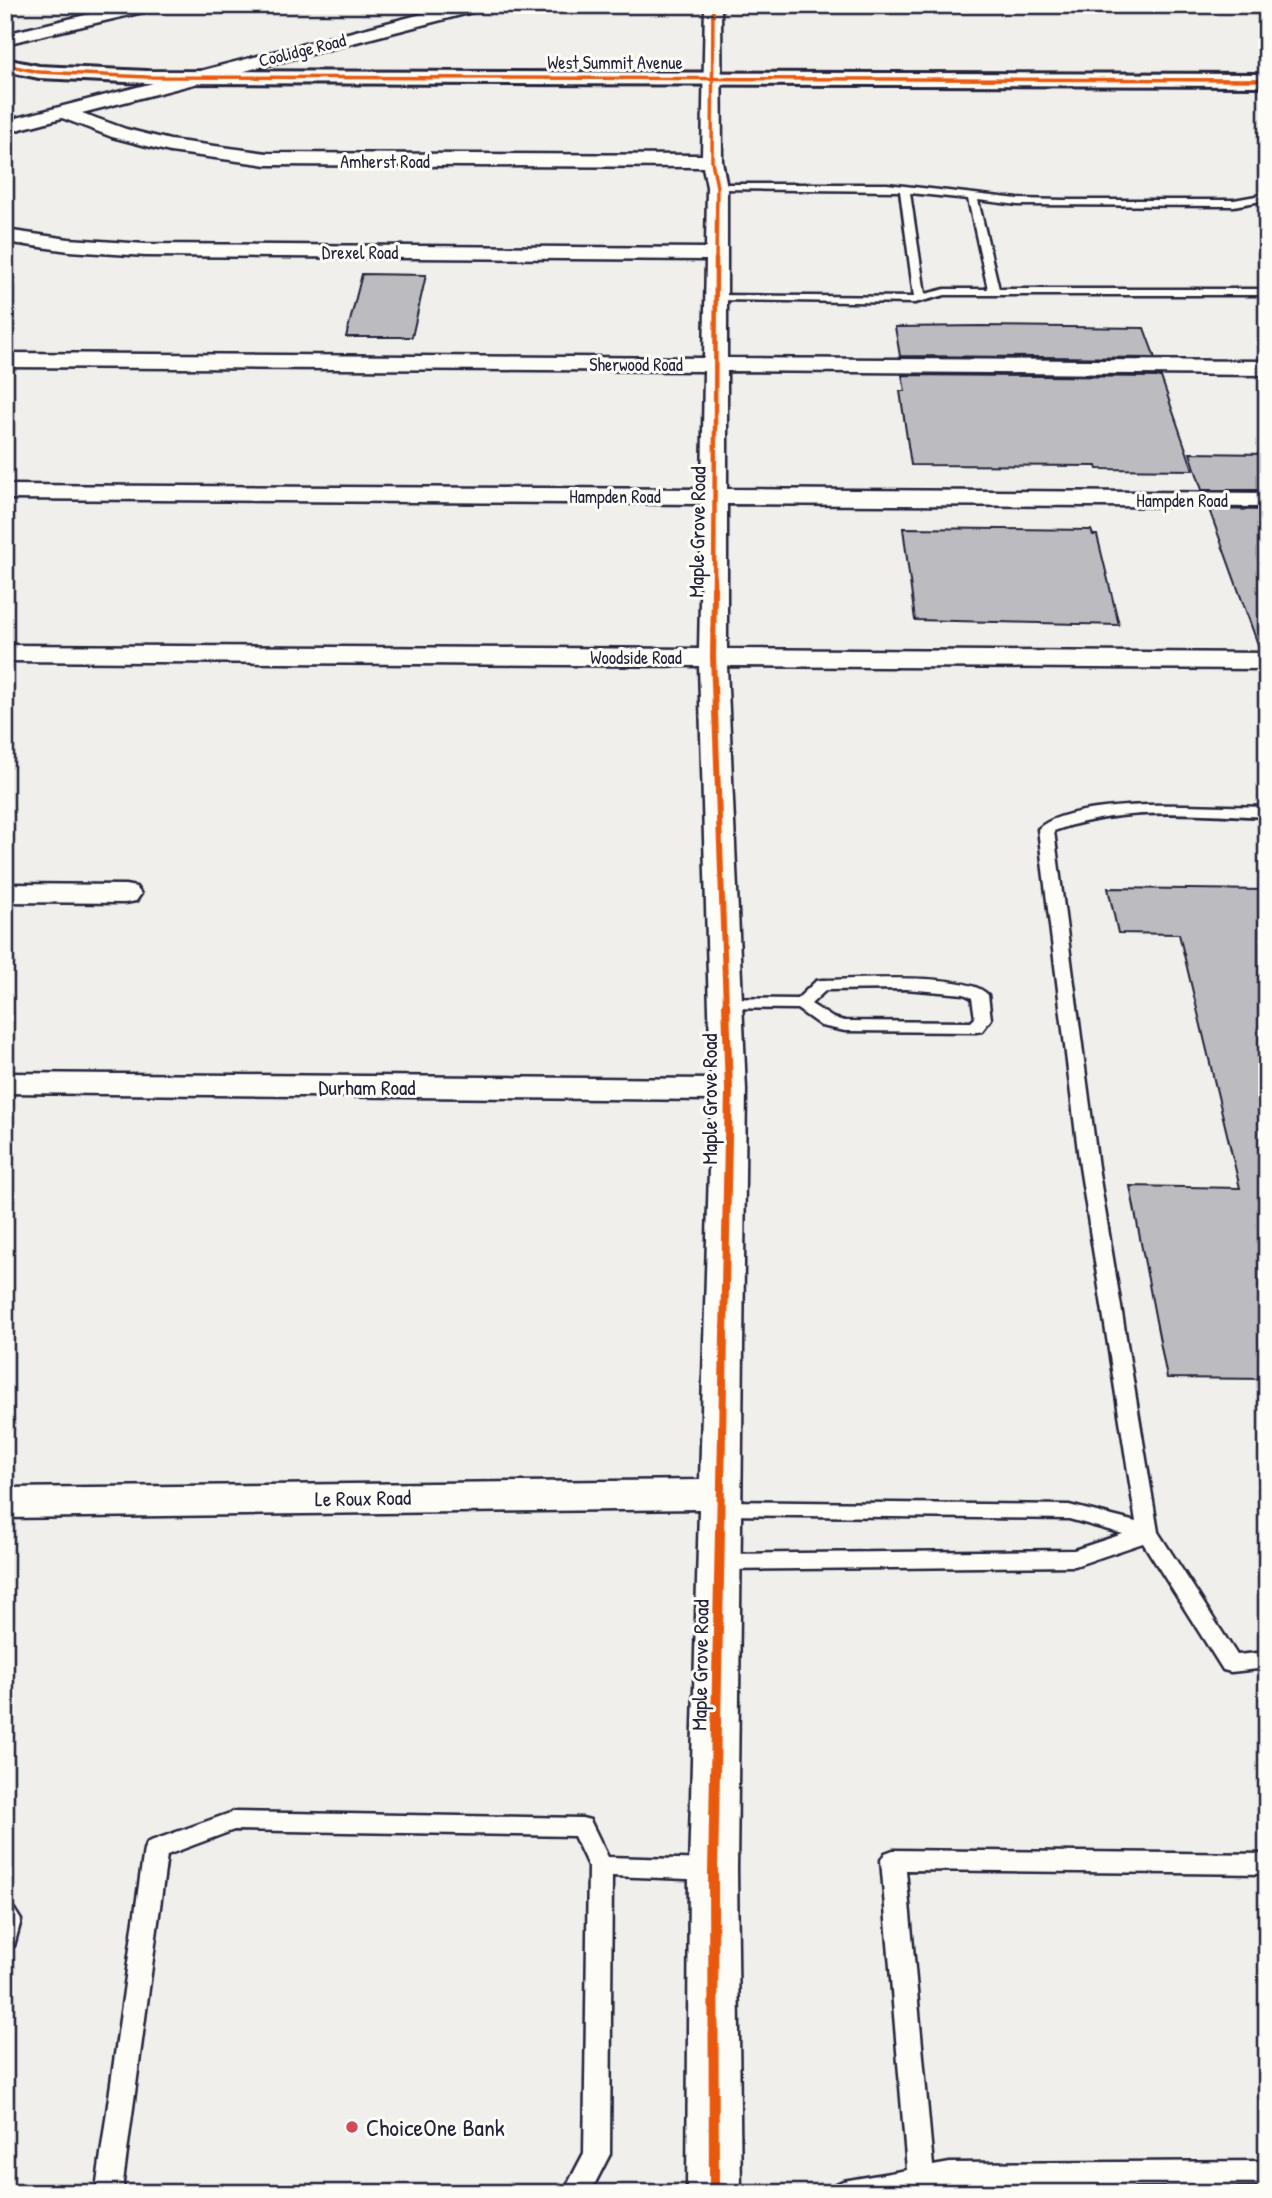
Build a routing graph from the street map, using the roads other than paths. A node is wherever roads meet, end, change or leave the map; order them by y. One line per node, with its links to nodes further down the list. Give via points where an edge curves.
1 (150, 5): 4 (street)
2 (478, 5): 6 (street, Coolidge Road)
3 (713, 5): 7 (street, Maple Grove Road)
4 (5, 39)
5 (5, 65): 6 (street, West Summit Avenue, via 39,72)
6 (199, 77): 7 (street, West Summit Avenue); 9 (street, Coolidge Road)
7 (715, 78): 8 (street, West Summit Avenue); 11 (street, Maple Grove Road)
8 (1267, 80)
9 (64, 112): 10 (street, Coolidge Road); 11 (street, Amherst Road, via 170,146 267,159)
10 (5, 127)
11 (714, 174): 12 (lane); 16 (street, Maple Grove Road)
12 (904, 188): 13 (lane); 20 (lane)
13 (972, 197): 14 (lane, via 1064,203 1234,202); 17 (lane)
14 (1267, 197)
15 (5, 236): 16 (street, Drexel Road, via 146,250)
16 (715, 254): 19 (street, Maple Grove Road)
17 (994, 292): 18 (lane); 20 (lane, via 945,292)
18 (1267, 292)
19 (715, 297): 20 (lane); 22 (street, Maple Grove Road)
20 (920, 298)
21 (5, 360): 22 (street, Sherwood Road)
22 (716, 364): 23 (street, Sherwood Road); 25 (street, Maple Grove Road)
23 (1267, 368)
24 (5, 492): 25 (street, Hampden Road)
25 (715, 497): 26 (street, Hampden Road); 28 (street, Maple Grove Road)
26 (1267, 500)
27 (5, 653): 28 (street, Woodside Road)
28 (713, 657): 29 (street, Woodside Road); 33 (street, Maple Grove Road)
29 (1267, 661)
30 (1267, 812): 39 (lane, via 1132,810 1072,817 1045,829 1089,1167)
31 (5, 893): 32 (street)
32 (125, 894)
33 (726, 1003): 34 (lane); 36 (street, Maple Grove Road)
34 (801, 1003): 34 (lane, via 827,1022 845,1026 976,1027 983,1019 980,995 965,988 822,985)
35 (5, 1083): 36 (street, Durham Road)
36 (729, 1090): 37 (street, Maple Grove Road)
37 (720, 1501): 38 (street, Le Roux Road); 39 (lane, via 1069,1512); 40 (street, Maple Grove Road)
38 (5, 1503)
39 (1148, 1533): 40 (lane, via 1075,1558); 41 (lane, via 1231,1664)
40 (720, 1562): 44 (street, Maple Grove Road)
41 (1267, 1660)
42 (1267, 1864): 48 (lane, via 893,1860)
43 (600, 1866): 44 (lane); 49 (lane, via 582,1827 233,1821 156,1849); 50 (lane, via 597,2154)
44 (713, 1870): 51 (street, Maple Grove Road)
45 (5, 1916): 46 (lane, via 9,1920)
46 (5, 1939)
47 (1267, 2173): 48 (lane, via 950,2175)
48 (922, 2179): 52 (lane)
49 (111, 2193)
50 (576, 2193)
51 (714, 2193)
52 (843, 2193)

